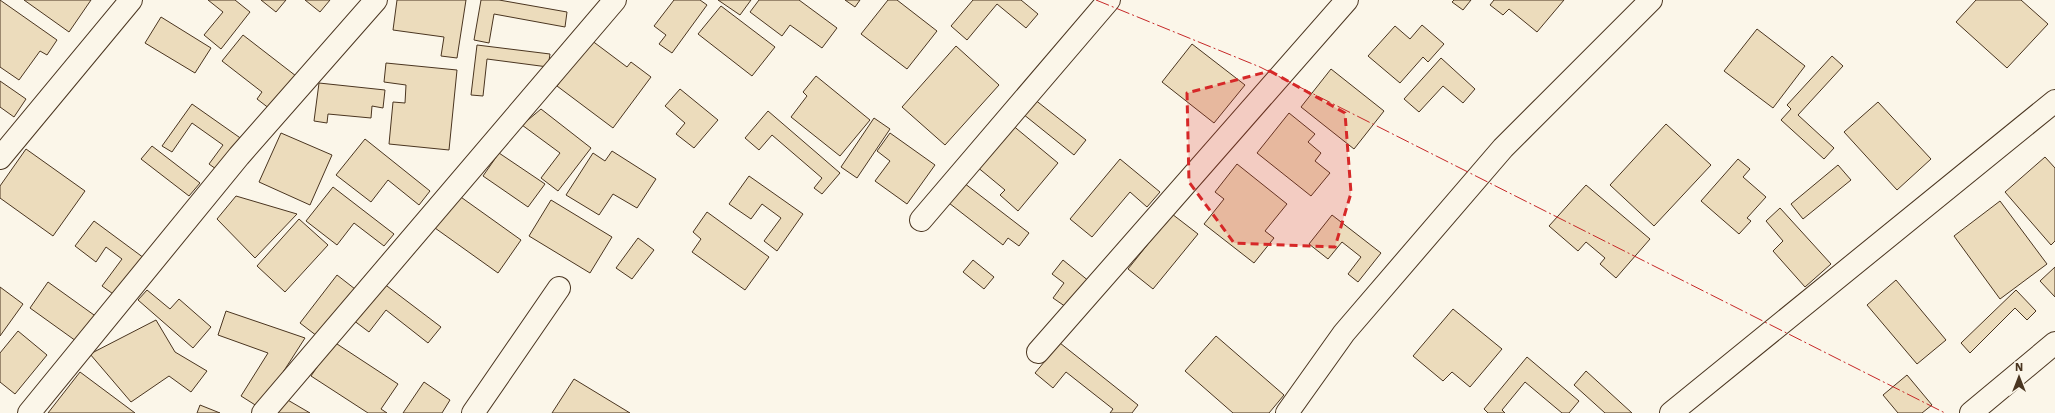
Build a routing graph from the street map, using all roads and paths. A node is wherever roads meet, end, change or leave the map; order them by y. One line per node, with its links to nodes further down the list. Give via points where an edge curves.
1 (131, 0): 8 (street)
2 (376, 0): 13 (street, via 239,156)
3 (615, 0): 14 (street)
4 (1109, 0): 9 (street)
5 (1347, 0): 12 (street)
6 (1651, 0): 16 (street, via 1503,148 1344,333)
7 (2055, 102): 17 (street)
8 (0, 158)
9 (921, 220)
10 (559, 288): 15 (street)
11 (2055, 343): 18 (street)
12 (1038, 352)
13 (29, 413)
14 (262, 413)
15 (473, 413)
16 (1287, 413)
17 (1671, 413)
18 (1971, 413)

